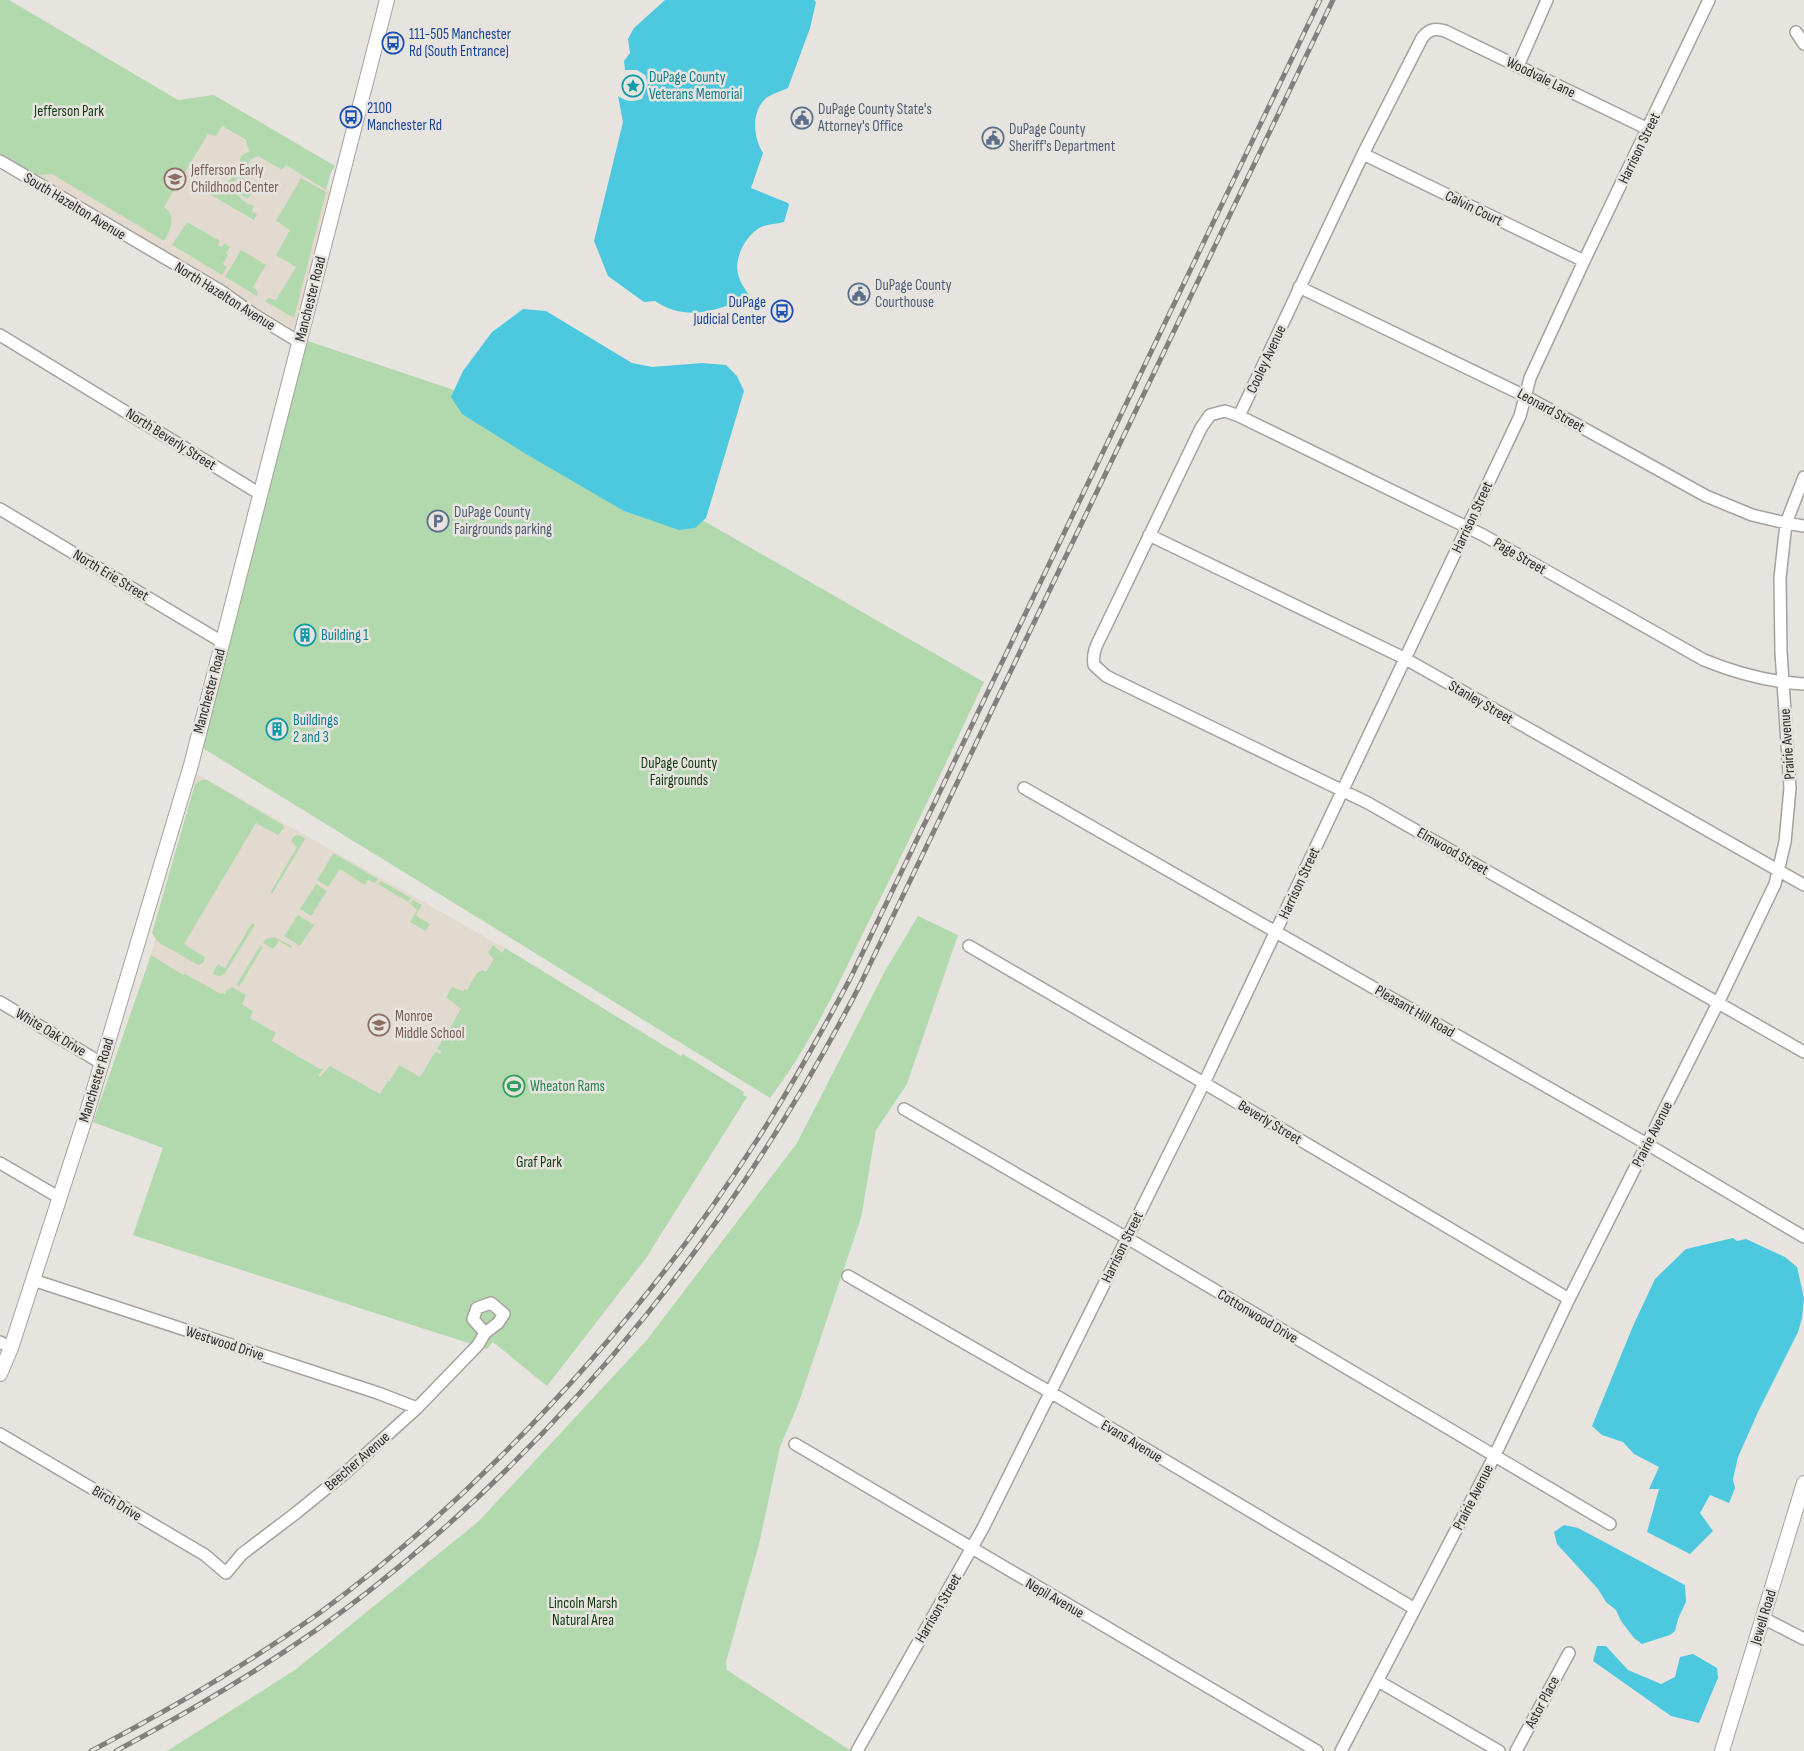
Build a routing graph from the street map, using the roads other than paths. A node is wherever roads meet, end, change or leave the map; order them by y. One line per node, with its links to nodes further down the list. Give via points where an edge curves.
1 (387, 0): 15 (street, Manchester Road)
2 (1547, 0): 7 (street)
3 (1708, 0): 8 (street, Harrison Street)
4 (1432, 29): 7 (street, Woodvale Lane, via 1445,31); 9 (street, Cooley Avenue, via 1422,38)
5 (1796, 32): 6 (street)
6 (1804, 44)
7 (1518, 66): 8 (street, Woodvale Lane)
8 (1648, 129): 12 (street, Harrison Street)
9 (1363, 154): 12 (street, Calvin Court); 13 (street, Cooley Avenue)
10 (0, 161): 11 (street, South Hazelton Avenue)
11 (151, 251): 15 (street, North Hazelton Avenue, via 221,291)
12 (1584, 261): 16 (street, Harrison Street, via 1530,378)
13 (1299, 287): 16 (street, Leonard Street); 17 (street, Cooley Avenue)
14 (0, 335): 19 (street, North Beverly Street)
15 (299, 342): 19 (street, Manchester Road)
16 (1525, 396): 21 (street, Leonard Street, via 1706,496 1752,515); 23 (street, Harrison Street, via 1520,416)
17 (1239, 416): 23 (street, Page Street); 24 (street, via 1225,411 1210,415)
18 (1804, 477): 21 (street, Prairie Avenue)
19 (260, 494): 25 (street, Manchester Road)
20 (0, 509): 25 (street, North Erie Street)
21 (1786, 524): 22 (street, Leonard Street); 27 (street, Prairie Avenue, via 1780,602)
22 (1804, 526)
23 (1467, 528): 26 (street, Harrison Street); 27 (street, Page Street, via 1693,654 1741,674)
24 (1149, 535): 26 (street, Stanley Street); 30 (street, Elmwood Street, via 1094,652 1094,665 1106,676)
25 (222, 642): 38 (street, Manchester Road, via 189,771)
26 (1404, 658): 30 (street, Harrison Street); 31 (street, Stanley Street)
27 (1783, 683): 28 (street, Page Street); 31 (street, Prairie Avenue, via 1790,788)
28 (1804, 684)
29 (1024, 788): 33 (street, Pleasant Hill Road)
30 (1343, 791): 33 (street, Harrison Street); 36 (street, Elmwood Street)
31 (1779, 870): 32 (street, Stanley Street); 36 (street, Prairie Avenue, via 1771,894)
32 (1804, 885)
33 (1276, 932): 39 (street, Harrison Street); 41 (street, Pleasant Hill Road)
34 (969, 946): 39 (street, Beverly Street)
35 (0, 1002): 38 (street, White Oak Drive)
36 (1718, 1003): 37 (street, Elmwood Street); 41 (street, Prairie Avenue)
37 (1804, 1052)
38 (101, 1062): 43 (street, Manchester Road)
39 (1204, 1083): 45 (street, Harrison Street); 48 (street, Beverly Street)
40 (904, 1109): 45 (street, Cottonwood Drive)
41 (1647, 1144): 44 (street, Pleasant Hill Road); 48 (street, Prairie Avenue)
42 (0, 1163): 43 (street)
43 (60, 1198): 47 (street, Manchester Road)
44 (1804, 1237)
45 (1127, 1238): 52 (street, Harrison Street); 56 (street, Cottonwood Drive)
46 (848, 1276): 52 (street, Evans Avenue)
47 (33, 1280): 50 (street, Manchester Road); 53 (street, Westwood Drive)
48 (1569, 1299): 56 (street, Prairie Avenue)
49 (485, 1333): 53 (street, Beecher Avenue, via 478,1345)
50 (5, 1345): 51 (street, Manchester Road)
51 (0, 1374)
52 (1050, 1392): 59 (street, Harrison Street); 61 (street, Evans Avenue)
53 (417, 1408): 60 (street, Beecher Avenue, via 344,1474 242,1554)
54 (0, 1434): 60 (street, Birch Drive, via 205,1555 226,1573)
55 (795, 1444): 59 (street, Nepil Avenue)
56 (1494, 1457): 58 (street, Cottonwood Drive); 61 (street, Prairie Avenue)
57 (1804, 1483): 62 (street, Jewell Road)
58 (1610, 1524)
59 (972, 1549): 66 (street, Harrison Street); 67 (street, Nepil Avenue)
60 (230, 1569)
61 (1415, 1609): 65 (street, Prairie Avenue)
62 (1763, 1618): 63 (street); 71 (street, Jewell Road)
63 (1804, 1639)
64 (1569, 1654): 70 (street, Astor Place)
65 (1378, 1681): 68 (street, Prairie Avenue); 69 (street)
66 (857, 1751)
67 (1317, 1751)
68 (1341, 1751)
69 (1499, 1751)
70 (1516, 1751)
71 (1722, 1751)

